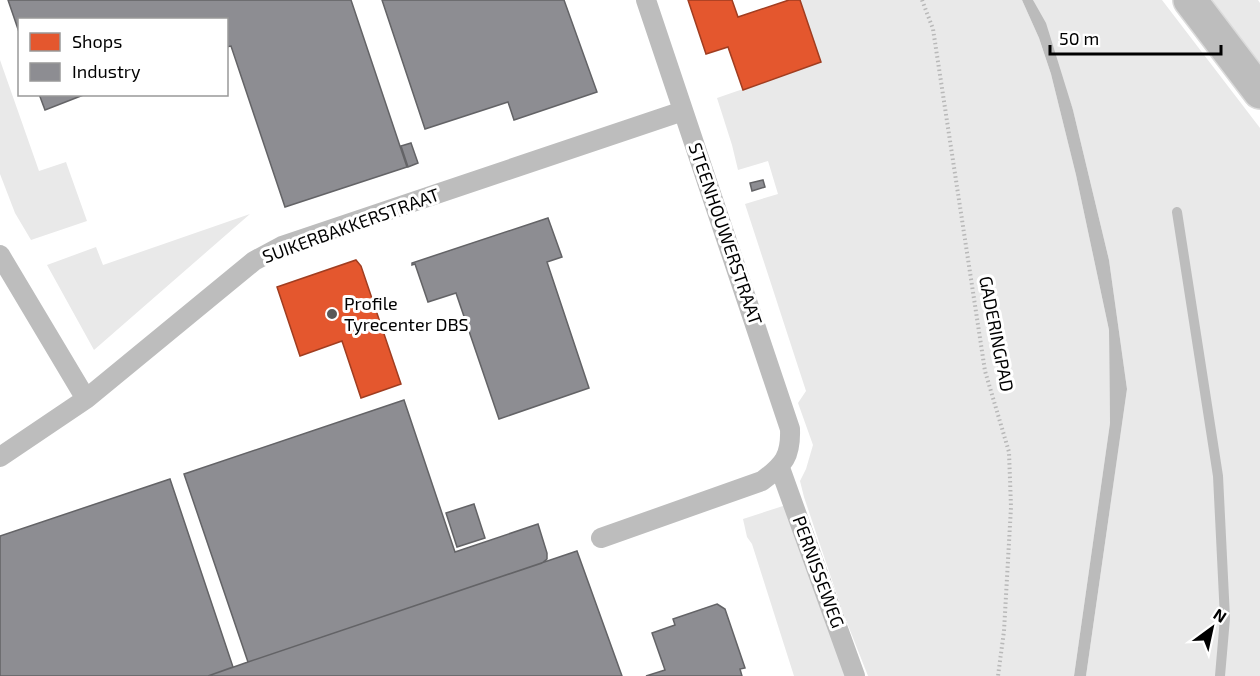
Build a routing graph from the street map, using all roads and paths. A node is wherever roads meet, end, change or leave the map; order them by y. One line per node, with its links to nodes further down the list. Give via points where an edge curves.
1 (646, 0): 5 (street, STEENHOUWERSTRAAT)
2 (922, 0): 13 (path, GADERINGPAD, via 933,29 985,371 1009,452 1011,507)
3 (1190, 0): 4 (highway)
4 (1260, 92)
5 (683, 111): 8 (street, SUIKERBAKKERSTRAAT, via 282,246 232,278); 10 (street, STEENHOUWERSTRAAT, via 790,429 791,448)
6 (1177, 212): 14 (lane, via 1218,476 1225,618)
7 (0, 255): 8 (street)
8 (86, 399): 9 (street, SUIKERBAKKERSTRAAT)
9 (0, 457)
10 (780, 468): 11 (street, via 762,481); 12 (street, PERNISSEWEG)
11 (601, 538)
12 (855, 676)
13 (998, 676)
14 (1220, 676)

